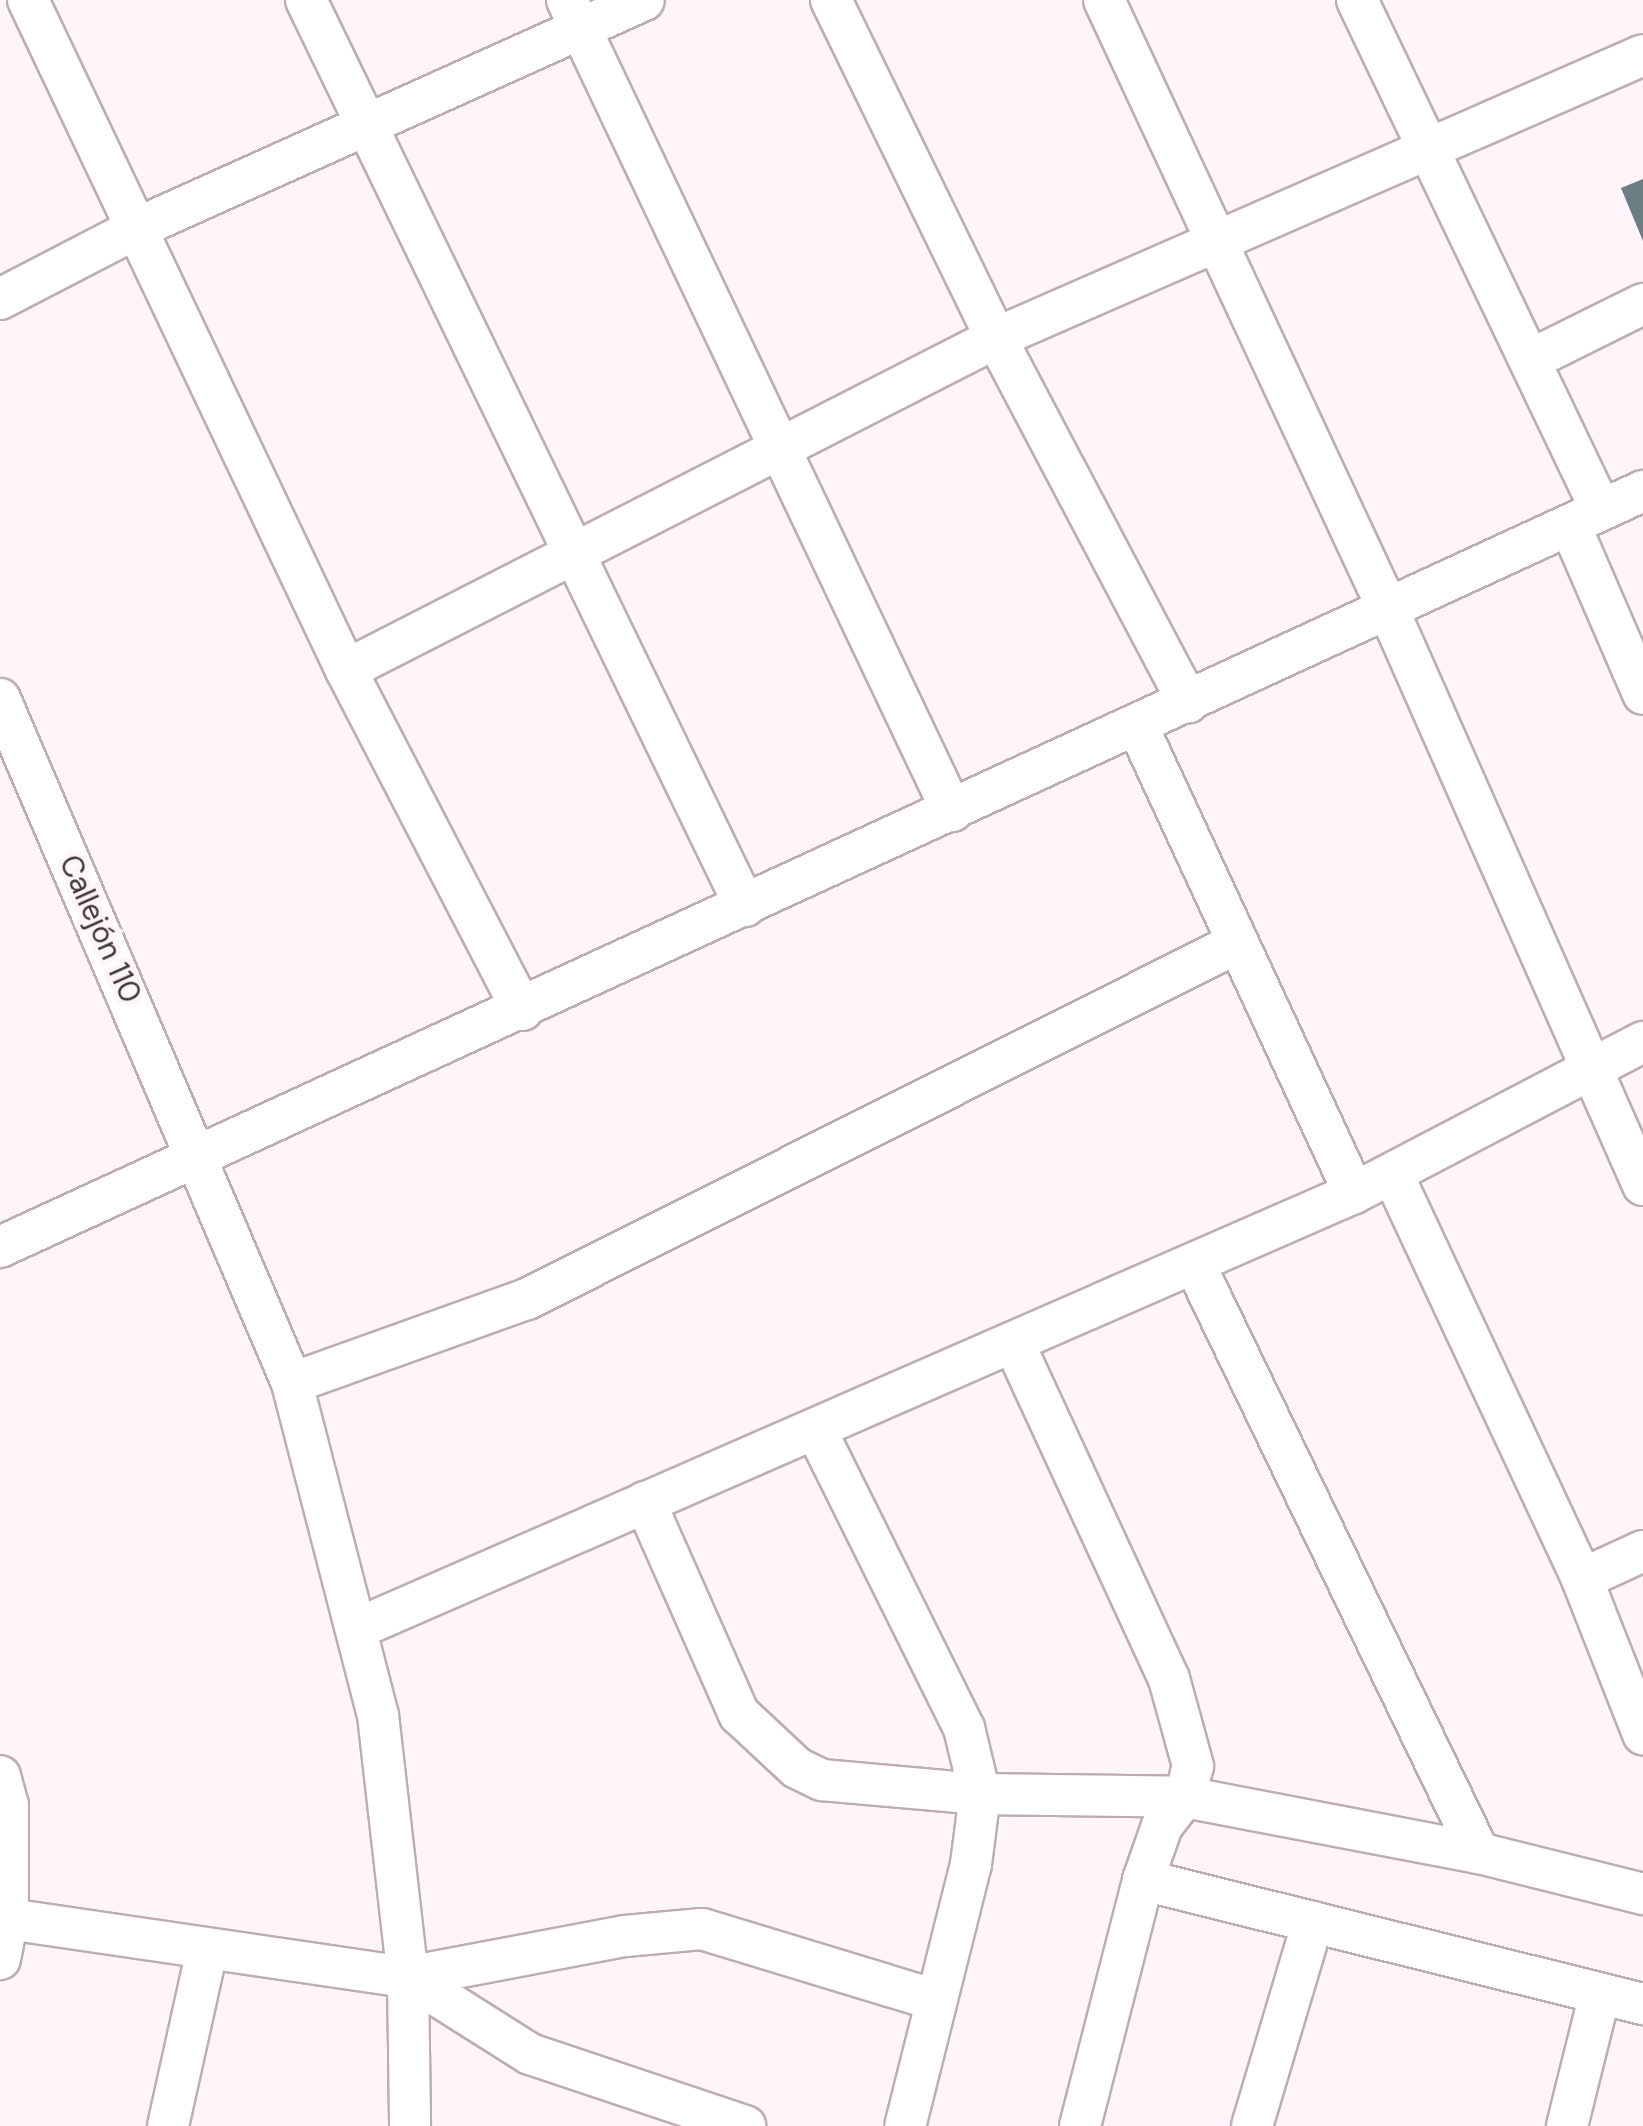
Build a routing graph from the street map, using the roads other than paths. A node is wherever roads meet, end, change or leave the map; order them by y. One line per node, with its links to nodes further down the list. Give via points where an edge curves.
1 (28, 0): 11 (street)
2 (306, 0): 9 (street)
3 (644, 0): 7 (street)
4 (832, 0): 15 (street)
5 (1104, 0): 12 (street)
6 (1357, 0): 10 (street)
7 (574, 14): 9 (street); 17 (street)
8 (1643, 55): 10 (street)
9 (367, 128): 11 (street); 20 (street)
10 (1422, 150): 12 (street); 16 (street)
11 (133, 230): 13 (street); 22 (street)
12 (1218, 240): 15 (street); 21 (street)
13 (0, 300)
14 (1643, 304): 16 (street)
15 (996, 338): 17 (street); 25 (street)
16 (1532, 359): 19 (street)
17 (774, 447): 20 (street); 27 (street)
18 (1643, 491): 19 (street)
19 (1586, 518): 21 (street); 23 (street)
20 (576, 552): 22 (street); 28 (street)
21 (1388, 609): 25 (street); 32 (street)
22 (346, 670): 30 (street)
23 (1643, 694)
24 (0, 700): 33 (street, Callejón 110)
25 (1188, 702): 26 (street)
26 (1137, 725): 27 (street); 29 (street)
27 (952, 811): 28 (street)
28 (745, 906): 30 (street)
29 (1238, 943): 36 (street); 40 (street, via 527,1299)
30 (522, 1010): 33 (street)
31 (1643, 1042): 32 (street)
32 (1588, 1066): 34 (street); 35 (street)
33 (200, 1158): 37 (street); 40 (street, Callejón 110)
34 (1394, 1175): 36 (street); 44 (street)
35 (1643, 1186)
36 (1354, 1193): 38 (street)
37 (0, 1247)
38 (1195, 1264): 39 (street); 50 (street)
39 (1015, 1346): 41 (street); 49 (street, via 1170,1679 1193,1766)
40 (292, 1382): 45 (street, Callejón 110)
41 (816, 1430): 42 (street); 47 (street, via 964,1728)
42 (645, 1502): 45 (street); 47 (street, via 740,1714 770,1746 822,1780)
43 (1643, 1551): 44 (street)
44 (1582, 1578): 46 (street)
45 (356, 1629): 57 (street, Callejón 110, via 378,1715)
46 (1643, 1734)
47 (980, 1794): 49 (street); 59 (street, via 972,1864)
48 (3, 1796): 53 (street)
49 (1186, 1797): 50 (street); 51 (street, via 1162,1826)
50 (1479, 1852): 52 (street)
51 (1143, 1880): 54 (street); 65 (street)
52 (1643, 1894)
53 (8, 1919): 55 (street); 56 (street)
54 (1313, 1922): 58 (street); 66 (street)
55 (206, 1954): 57 (street); 61 (street)
56 (0, 1959)
57 (408, 1978): 59 (street, via 702,1929); 62 (street, Callejón 110); 63 (street, via 530,2054)
58 (1600, 1994): 60 (street); 67 (street)
59 (934, 1999): 64 (street)
60 (1643, 2004)
61 (168, 2126)
62 (410, 2126)
63 (744, 2126)
64 (904, 2126)
65 (1080, 2126)
66 (1252, 2126)
67 (1567, 2126)

